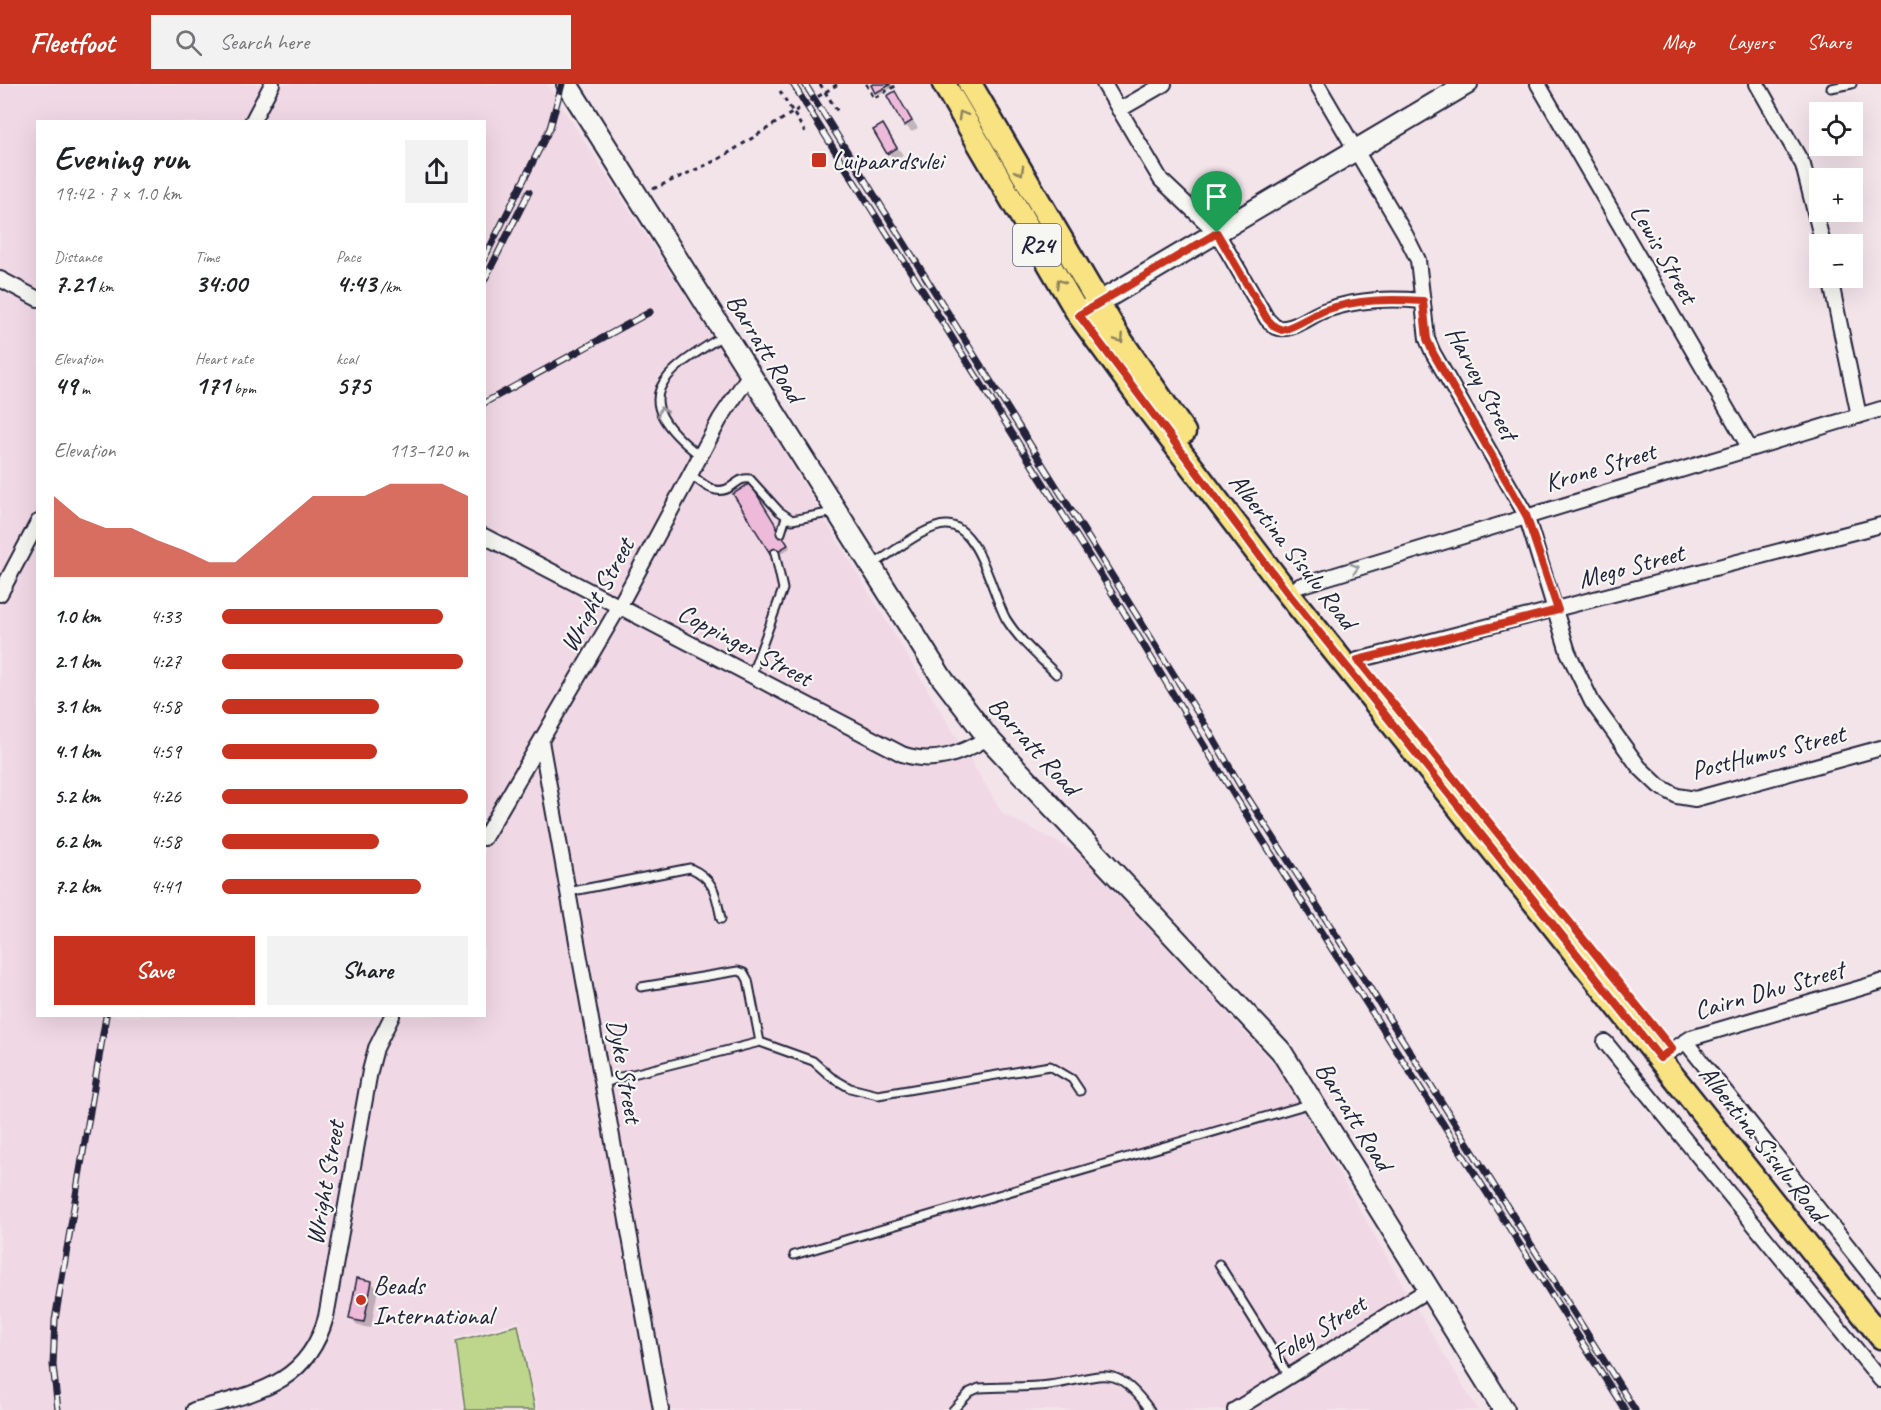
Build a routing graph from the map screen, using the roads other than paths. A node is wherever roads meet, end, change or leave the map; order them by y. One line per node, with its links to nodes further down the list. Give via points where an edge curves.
1 (272, 84): 14 (street)
2 (567, 84): 23 (main road, Barratt Road)
3 (970, 84): 22 (main road, Albertina Sisulu Road / R24, one-way to 22)
4 (1104, 84): 13 (street)
5 (1164, 84): 13 (street)
6 (1317, 84): 15 (street, Harvey Street)
7 (1467, 84): 15 (main road)
8 (1538, 84): 27 (street, Lewis Street)
9 (1757, 84): 17 (street, via 1803,165)
10 (1852, 84): 12 (lane)
11 (946, 85): 22 (main road, Albertina Sisulu Road / R24, one-way to 11)
12 (1831, 88)
13 (1119, 110): 16 (street, via 1161,180)
14 (253, 120)
15 (1357, 150): 16 (main road); 21 (street, Harvey Street, via 1418,260)
16 (1217, 233): 21 (street, via 1267,319 1282,330 1346,304 1386,298); 22 (main road)
17 (1820, 234)
18 (0, 279): 20 (street)
19 (1832, 288): 26 (street)
20 (36, 298)
21 (1423, 301): 31 (street, Harvey Street, via 1427,339 1433,353)
22 (1088, 309): 39 (main road, Albertina Sisulu Road / R24, one-way to 39); 43 (main road, Albertina Sisulu Road / R24, via 1280,583)
23 (725, 335): 24 (main road, Barratt Road); 28 (lane, one-way to 23, via 674,435 657,396 672,370)
24 (750, 374): 28 (street, Wright Street); 30 (main road, Barratt Road)
25 (1881, 409): 26 (street, Krone Street)
26 (1859, 416): 27 (street, Krone Street)
27 (1749, 447): 31 (street, Krone Street)
28 (699, 455): 29 (street, Wright Street)
29 (689, 473): 32 (lane, via 717,491 750,479); 41 (street, Wright Street)
30 (836, 511): 32 (lane, via 799,520); 38 (main road, Barratt Road)
31 (1526, 515): 39 (street, Krone Street, one-way to 31); 42 (street, Harvey Street)
32 (786, 517): 35 (lane)
33 (1881, 525): 42 (street, Mego Street)
34 (36, 526): 40 (street)
35 (781, 533)
36 (486, 537): 41 (street, Coppinger Street)
37 (775, 553): 45 (lane, via 783,589)
38 (872, 566): 44 (lane, via 936,527 957,527 969,536 1006,618 1020,639); 46 (main road, Barratt Road, via 942,678)
39 (1299, 586): 43 (main road, Albertina Sisulu Road / R24)
40 (0, 594)
41 (619, 607): 45 (street, Coppinger Street); 47 (street, Wright Street)
42 (1558, 610): 43 (street, Mego Street); 48 (street, PostHumus Street, via 1579,679 1607,726 1639,766 1659,786 1677,796 1712,796)
43 (1352, 663): 57 (main road, Albertina Sisulu Road / R24)
44 (1056, 674)
45 (752, 676): 46 (street, Coppinger Street, via 910,757 948,757)
46 (988, 738): 60 (main road, Barratt Road, via 1265,1033)
47 (541, 741): 49 (street, Wright Street); 50 (street, Dyke Street)
48 (1881, 747)
49 (486, 835)
50 (568, 892): 51 (lane, via 690,868 713,883); 58 (street, Dyke Street)
51 (721, 920)
52 (1881, 982): 57 (street, Cairn Dhu Street)
53 (641, 987): 55 (lane, via 744,973)
54 (392, 1017): 71 (street, Wright Street, via 370,1071 321,1334 297,1369 273,1386)
55 (760, 1042): 58 (lane); 59 (lane, via 813,1061 850,1088 878,1095 1050,1066 1072,1079)
56 (1605, 1042): 62 (street)
57 (1672, 1049): 61 (main road, Albertina Sisulu Road / R24); 65 (street); 67 (main road, Albertina Sisulu Road / R24)
58 (603, 1084): 72 (street, Dyke Street)
59 (1080, 1091)
60 (1314, 1103): 63 (lane); 66 (main road, Barratt Road)
61 (1794, 1228): 62 (street); 67 (main road, Albertina Sisulu Road / R24)
62 (1772, 1247): 68 (street)
63 (794, 1256)
64 (1219, 1264): 69 (lane)
65 (1881, 1288)
66 (1429, 1289): 69 (street, Foley Street); 76 (main road, Barratt Road)
67 (1877, 1325): 68 (street)
68 (1849, 1341): 70 (street)
69 (1289, 1376): 75 (street, Foley Street)
70 (1881, 1380)
71 (194, 1410)
72 (661, 1410)
73 (953, 1410): 74 (lane, via 979,1388 1049,1385 1099,1374 1119,1378 1136,1390)
74 (1150, 1410)
75 (1235, 1410)
76 (1504, 1410)

